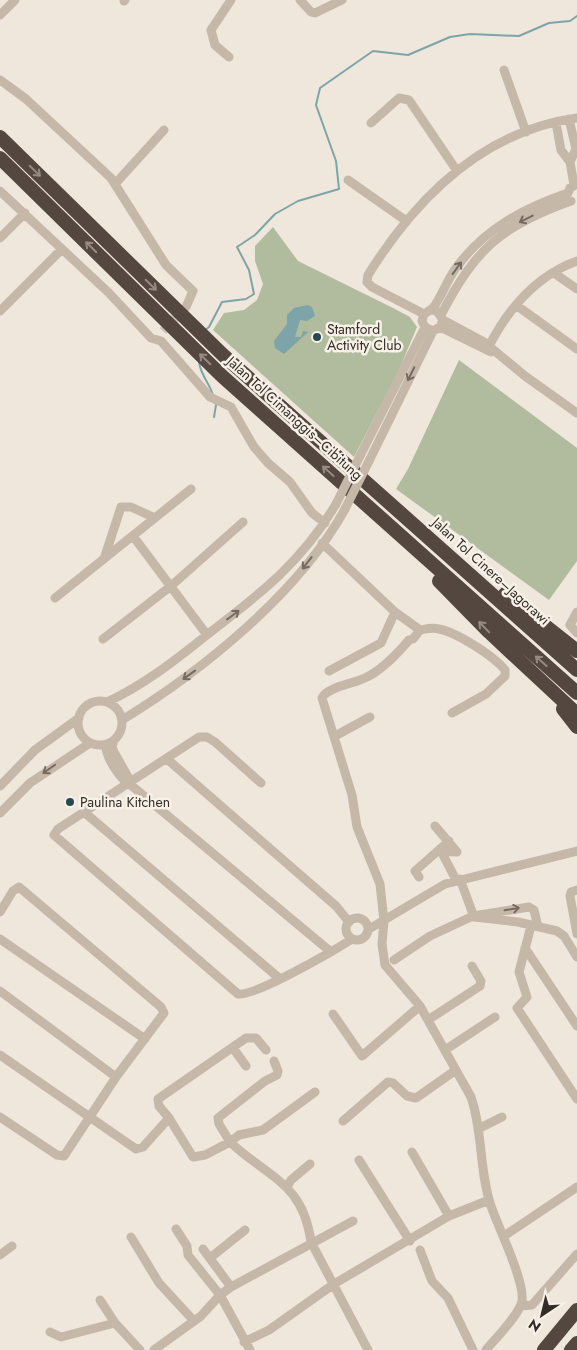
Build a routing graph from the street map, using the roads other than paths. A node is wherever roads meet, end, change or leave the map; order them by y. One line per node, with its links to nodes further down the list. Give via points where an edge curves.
1 (15, 0): 5 (street)
2 (231, 0): 6 (street, via 210,30 215,45)
3 (300, 0): 4 (street, via 315,14)
4 (342, 0)
5 (0, 15)
6 (229, 57)
7 (504, 70): 13 (street)
8 (0, 80): 19 (street, via 26,99)
9 (573, 118): 11 (street); 16 (street, via 576,149)
10 (371, 123): 17 (street, via 398,98 409,100)
11 (556, 123): 13 (street); 16 (street, via 562,150)
12 (164, 130): 19 (street)
13 (526, 132): 17 (street, via 492,147)
14 (0, 137): 40 (highway, Jalan Tol Cimanggis–Cibitung, one-way to 40, via 223,355)
15 (0, 158): 39 (highway, Jalan Tol Cimanggis–Cibitung, one-way to 15, via 222,376)
16 (570, 162): 20 (street)
17 (457, 171): 24 (street)
18 (348, 180): 24 (street)
19 (115, 184): 31 (street, via 166,265 192,291)
20 (576, 184): 22 (street)
21 (0, 191): 23 (street)
22 (572, 199): 33 (street, one-way to 22, via 456,269 491,231 534,205); 34 (street, one-way to 34, via 517,224 479,255 463,274)
23 (25, 213): 25 (street); 26 (street)
24 (405, 220): 33 (street, via 368,275 368,282 372,287)
25 (0, 238)
26 (62, 249): 32 (street); 43 (street, via 110,293 151,338 162,336 215,400 231,408 254,447)
27 (577, 261): 28 (street)
28 (554, 273): 29 (street); 30 (street)
29 (577, 289)
30 (516, 305): 35 (street); 36 (street)
31 (186, 307)
32 (0, 311)
33 (428, 312): 34 (street); 34 (street, via 422,321)
34 (436, 324): 35 (street); 43 (street, bridge); 45 (street, one-way to 45, bridge, via 345,509)
35 (488, 348): 37 (street)
36 (577, 349)
37 (577, 413)
38 (191, 489): 41 (street)
39 (359, 498): 58 (highway, one-way to 39, via 489,632); 59 (highway, Jalan Tol Cimanggis–Cibitung, one-way to 39)
40 (383, 498): 55 (highway); 56 (highway, Jalan Tol Cinere–Jagorawi)
41 (155, 518): 44 (street); 46 (street, via 131,507 121,507)
42 (243, 522): 47 (street)
43 (325, 523): 53 (street, one-way to 43, via 278,578)
44 (133, 536): 46 (street); 47 (street)
45 (322, 543): 49 (street); 65 (street, one-way to 65, via 288,586 217,654)
46 (104, 559): 48 (street)
47 (171, 586): 53 (street); 54 (street)
48 (55, 598)
49 (396, 612): 51 (street); 57 (street, via 381,643)
50 (577, 612): 52 (street, via 570,625)
51 (420, 630): 61 (street, via 442,629 483,650 505,671 505,676 486,694); 67 (street, via 374,673 323,695)
52 (577, 633)
53 (207, 635): 60 (street, via 152,676)
54 (103, 639)
55 (577, 651)
56 (577, 670)
57 (329, 671)
58 (545, 684): 62 (highway); 66 (highway)
59 (577, 693)
60 (107, 702): 64 (street, via 88,705); 65 (street)
61 (452, 713)
62 (577, 714)
63 (370, 717): 67 (street)
64 (79, 718): 69 (street, via 80,732); 73 (street, via 35,750)
65 (122, 720): 68 (street, via 122,728)
66 (577, 727)
67 (335, 736): 85 (street, via 352,795 357,827 380,884)
68 (110, 742): 69 (street); 71 (street)
69 (90, 743): 75 (street, one-way to 75, via 35,780)
70 (167, 759): 71 (street); 72 (street, via 194,739 207,738); 86 (street, via 336,906)
71 (130, 783): 74 (street); 95 (street)
72 (261, 783)
73 (0, 786)
74 (84, 812): 99 (street); 99 (street, via 55,831 55,838 234,992 246,994)
75 (0, 813)
76 (434, 826): 77 (street)
77 (448, 841): 79 (street); 79 (street, via 457,852)
78 (577, 851): 81 (street)
79 (440, 852): 80 (street, via 415,871); 81 (street)
80 (418, 878)
81 (458, 880): 84 (street); 85 (street, via 430,892)
82 (577, 890): 87 (street, via 570,894)
83 (0, 912): 106 (street, via 19,887 161,1007 163,1015)
84 (473, 916): 88 (street); 88 (street, one-way to 88, via 529,907 534,910); 97 (street, via 430,936)
85 (384, 921): 89 (street); 101 (street, via 384,965)
86 (348, 922): 89 (street, via 359,918 366,922); 93 (street, via 346,930)
87 (574, 925): 90 (street); 91 (street)
88 (534, 926): 90 (street); 94 (street)
89 (369, 930): 93 (street, via 363,939)
90 (557, 931): 96 (street)
91 (577, 934)
92 (0, 938): 106 (street)
93 (352, 939): 95 (street)
94 (525, 948): 105 (street); 116 (street, via 519,974 527,997 518,1005 518,1010)
95 (331, 952): 99 (street)
96 (577, 957)
97 (394, 960)
98 (472, 966): 104 (street, via 481,981 480,986)
99 (279, 978)
100 (0, 991): 114 (street)
101 (420, 1006): 102 (street, via 362,1056); 104 (street)
102 (333, 1014)
103 (495, 1017): 109 (street)
104 (428, 1020): 109 (street)
105 (577, 1026)
106 (145, 1038): 114 (street)
107 (233, 1048): 108 (street, via 252,1036); 112 (street); 120 (street, via 158,1099 159,1106)
108 (266, 1050)
109 (445, 1050): 113 (street)
110 (0, 1055): 118 (street)
111 (274, 1061): 123 (street, via 277,1075 218,1118)
112 (246, 1066)
113 (456, 1070): 121 (street, via 416,1098 407,1096 393,1082 388,1082); 122 (street, via 471,1096)
114 (116, 1077): 118 (street)
115 (316, 1092): 123 (street, via 263,1130 239,1135)
116 (577, 1099)
117 (0, 1116): 118 (street, via 61,1157)
118 (89, 1117): 120 (street, via 138,1150)
119 (502, 1117): 122 (street)
120 (169, 1118): 123 (street, via 193,1157 205,1155)
121 (343, 1121)
122 (478, 1129): 129 (street)
123 (230, 1142): 127 (street)
124 (412, 1152): 130 (street)
125 (358, 1160): 136 (street)
126 (310, 1164): 127 (street)
127 (287, 1187): 137 (street, via 301,1205)
128 (577, 1187): 134 (street)
129 (489, 1200): 130 (street); 134 (street)
130 (449, 1216): 136 (street)
131 (353, 1221): 137 (street)
132 (176, 1229): 146 (street, via 187,1246 188,1255)
133 (245, 1230): 143 (street)
134 (504, 1236): 148 (street, via 521,1290)
135 (131, 1237): 150 (street, via 159,1283)
136 (410, 1241): 144 (street)
137 (311, 1242): 144 (street); 145 (street)
138 (12, 1246): 142 (street)
139 (203, 1249): 143 (street)
140 (420, 1250): 159 (street, via 432,1280 448,1298)
141 (577, 1254): 148 (street, via 532,1305)
142 (0, 1255)
143 (210, 1258): 145 (street)
144 (334, 1284): 153 (street, via 269,1330); 158 (street)
145 (231, 1287): 146 (street)
146 (220, 1295): 150 (street); 153 (street)
147 (100, 1300): 151 (street)
148 (521, 1306): 160 (street)
149 (577, 1310): 161 (highway)
150 (194, 1321): 156 (street)
151 (115, 1323): 152 (street, via 61,1338); 155 (street)
152 (50, 1332)
153 (244, 1342): 157 (street)
154 (577, 1343): 162 (highway)
155 (140, 1350)
156 (154, 1350)
157 (250, 1350)
158 (368, 1350)
159 (473, 1350)
160 (486, 1350)
161 (544, 1350)
162 (571, 1350)

